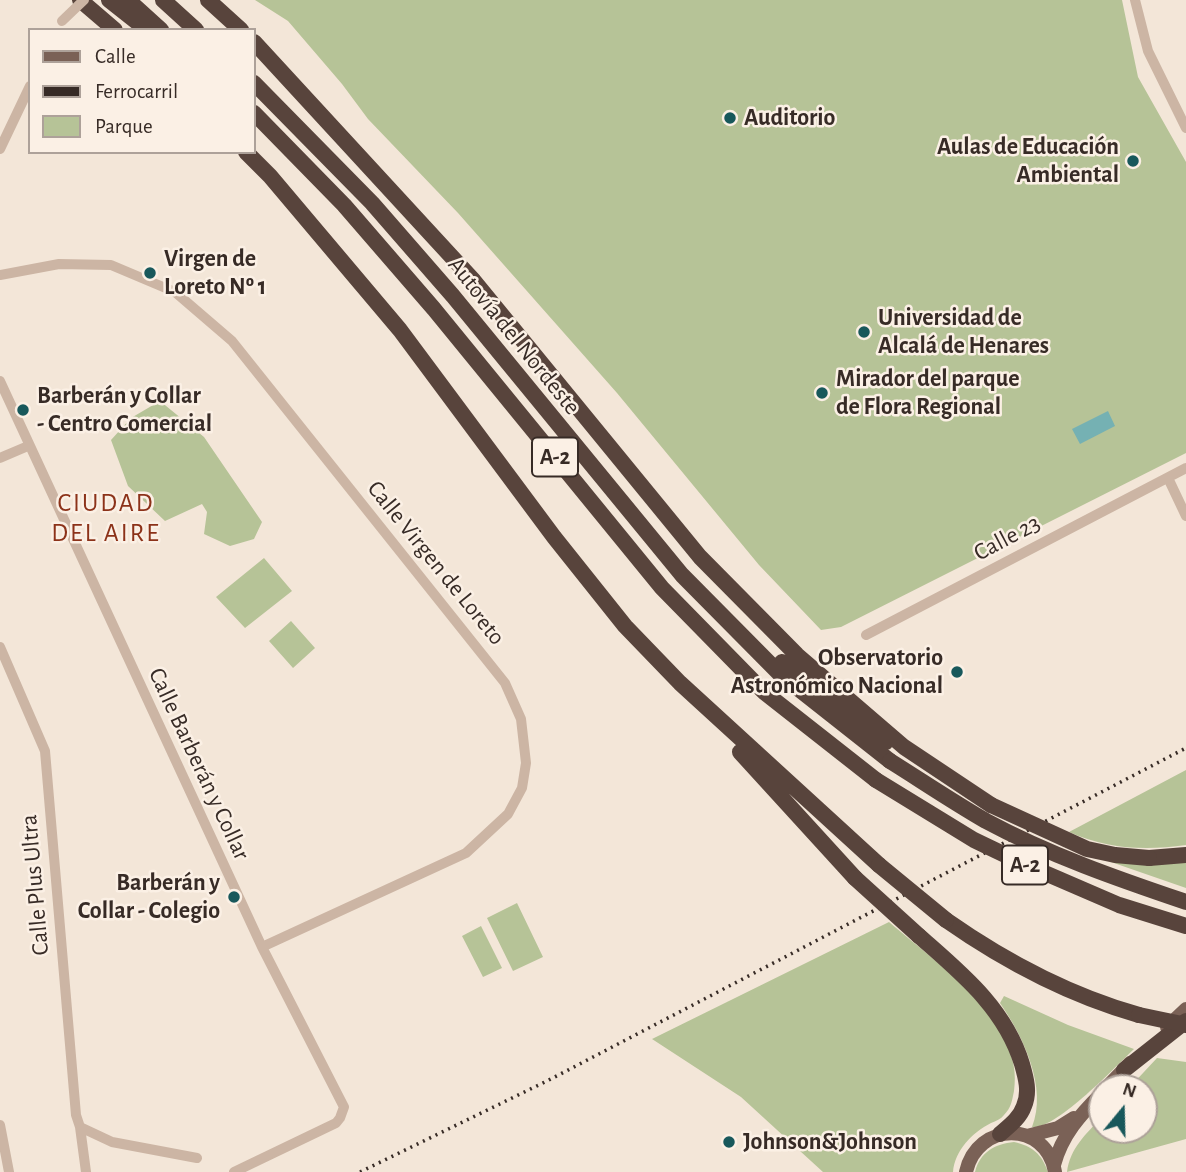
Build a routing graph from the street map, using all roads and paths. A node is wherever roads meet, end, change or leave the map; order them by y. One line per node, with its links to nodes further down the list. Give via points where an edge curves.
1 (82, 0): 7 (street, bridge); 8 (highway)
2 (109, 0): 9 (highway)
3 (128, 0): 10 (highway)
4 (163, 0): 11 (highway)
5 (208, 0): 12 (highway)
6 (1135, 0): 17 (street, via 1148,51)
7 (60, 25)
8 (113, 28)
9 (144, 28)
10 (159, 28)
11 (194, 28)
12 (239, 28)
13 (256, 44): 31 (highway, via 474,281 700,557)
14 (256, 85): 27 (highway, Autovía del Nordeste / A-2, via 372,203 453,296)
15 (28, 90): 18 (street)
16 (256, 116): 34 (highway, A-2, bridge, via 344,205 434,309 662,588 764,692 876,780 974,840 1118,905)
17 (1186, 128)
18 (0, 149)
19 (248, 154): 28 (highway, via 401,330)
20 (0, 275): 35 (street, Calle Virgen de Loreto, via 59,264 111,265 185,300 232,341 505,683 521,719 526,763 522,788 508,814 466,853)
21 (0, 381): 22 (street, Calle Barberán y Collar)
22 (28, 446): 23 (street); 35 (street, Calle Barberán y Collar)
23 (0, 458)
24 (1186, 468): 25 (street, Calle 23)
25 (1168, 478): 26 (street); 29 (street, Calle 23)
26 (1186, 516)
27 (682, 575): 31 (highway); 31 (highway, Autovía del Nordeste / A-2, via 781,675)
28 (625, 626): 37 (highway, bridge, via 680,684 946,920 1051,984 1139,1015); 44 (highway, bridge, via 655,668 754,766 855,878 977,988 998,1013 1016,1044 1027,1079 1024,1108)
29 (866, 635)
30 (0, 647): 43 (street, Calle Plus Ultra, via 45,751)
31 (898, 753): 32 (highway, bridge, via 991,805 1087,849 1149,858); 33 (highway, A-2, bridge, via 987,821 1047,850)
32 (1186, 855)
33 (1186, 902)
34 (1186, 926)
35 (262, 947): 51 (street, Calle Barberán y Collar, via 340,1095 343,1112 336,1123)
36 (1186, 1009): 38 (main road)
37 (1186, 1023): 38 (highway)
38 (1124, 1070): 39 (main road)
39 (1120, 1074)
40 (1088, 1106): 41 (main road)
41 (1081, 1113): 45 (main road, via 1058,1128); 48 (main road, via 1059,1148)
42 (0, 1125): 47 (street)
43 (80, 1127): 46 (street, via 112,1142); 50 (street, Calle Plus Ultra)
44 (1000, 1134): 45 (main road); 52 (main road, via 976,1149)
45 (1027, 1136): 48 (main road, via 1044,1147)
46 (197, 1158)
47 (3, 1159): 49 (street)
48 (1055, 1168)
49 (9, 1172)
50 (86, 1172)
51 (234, 1172)
52 (966, 1172)

